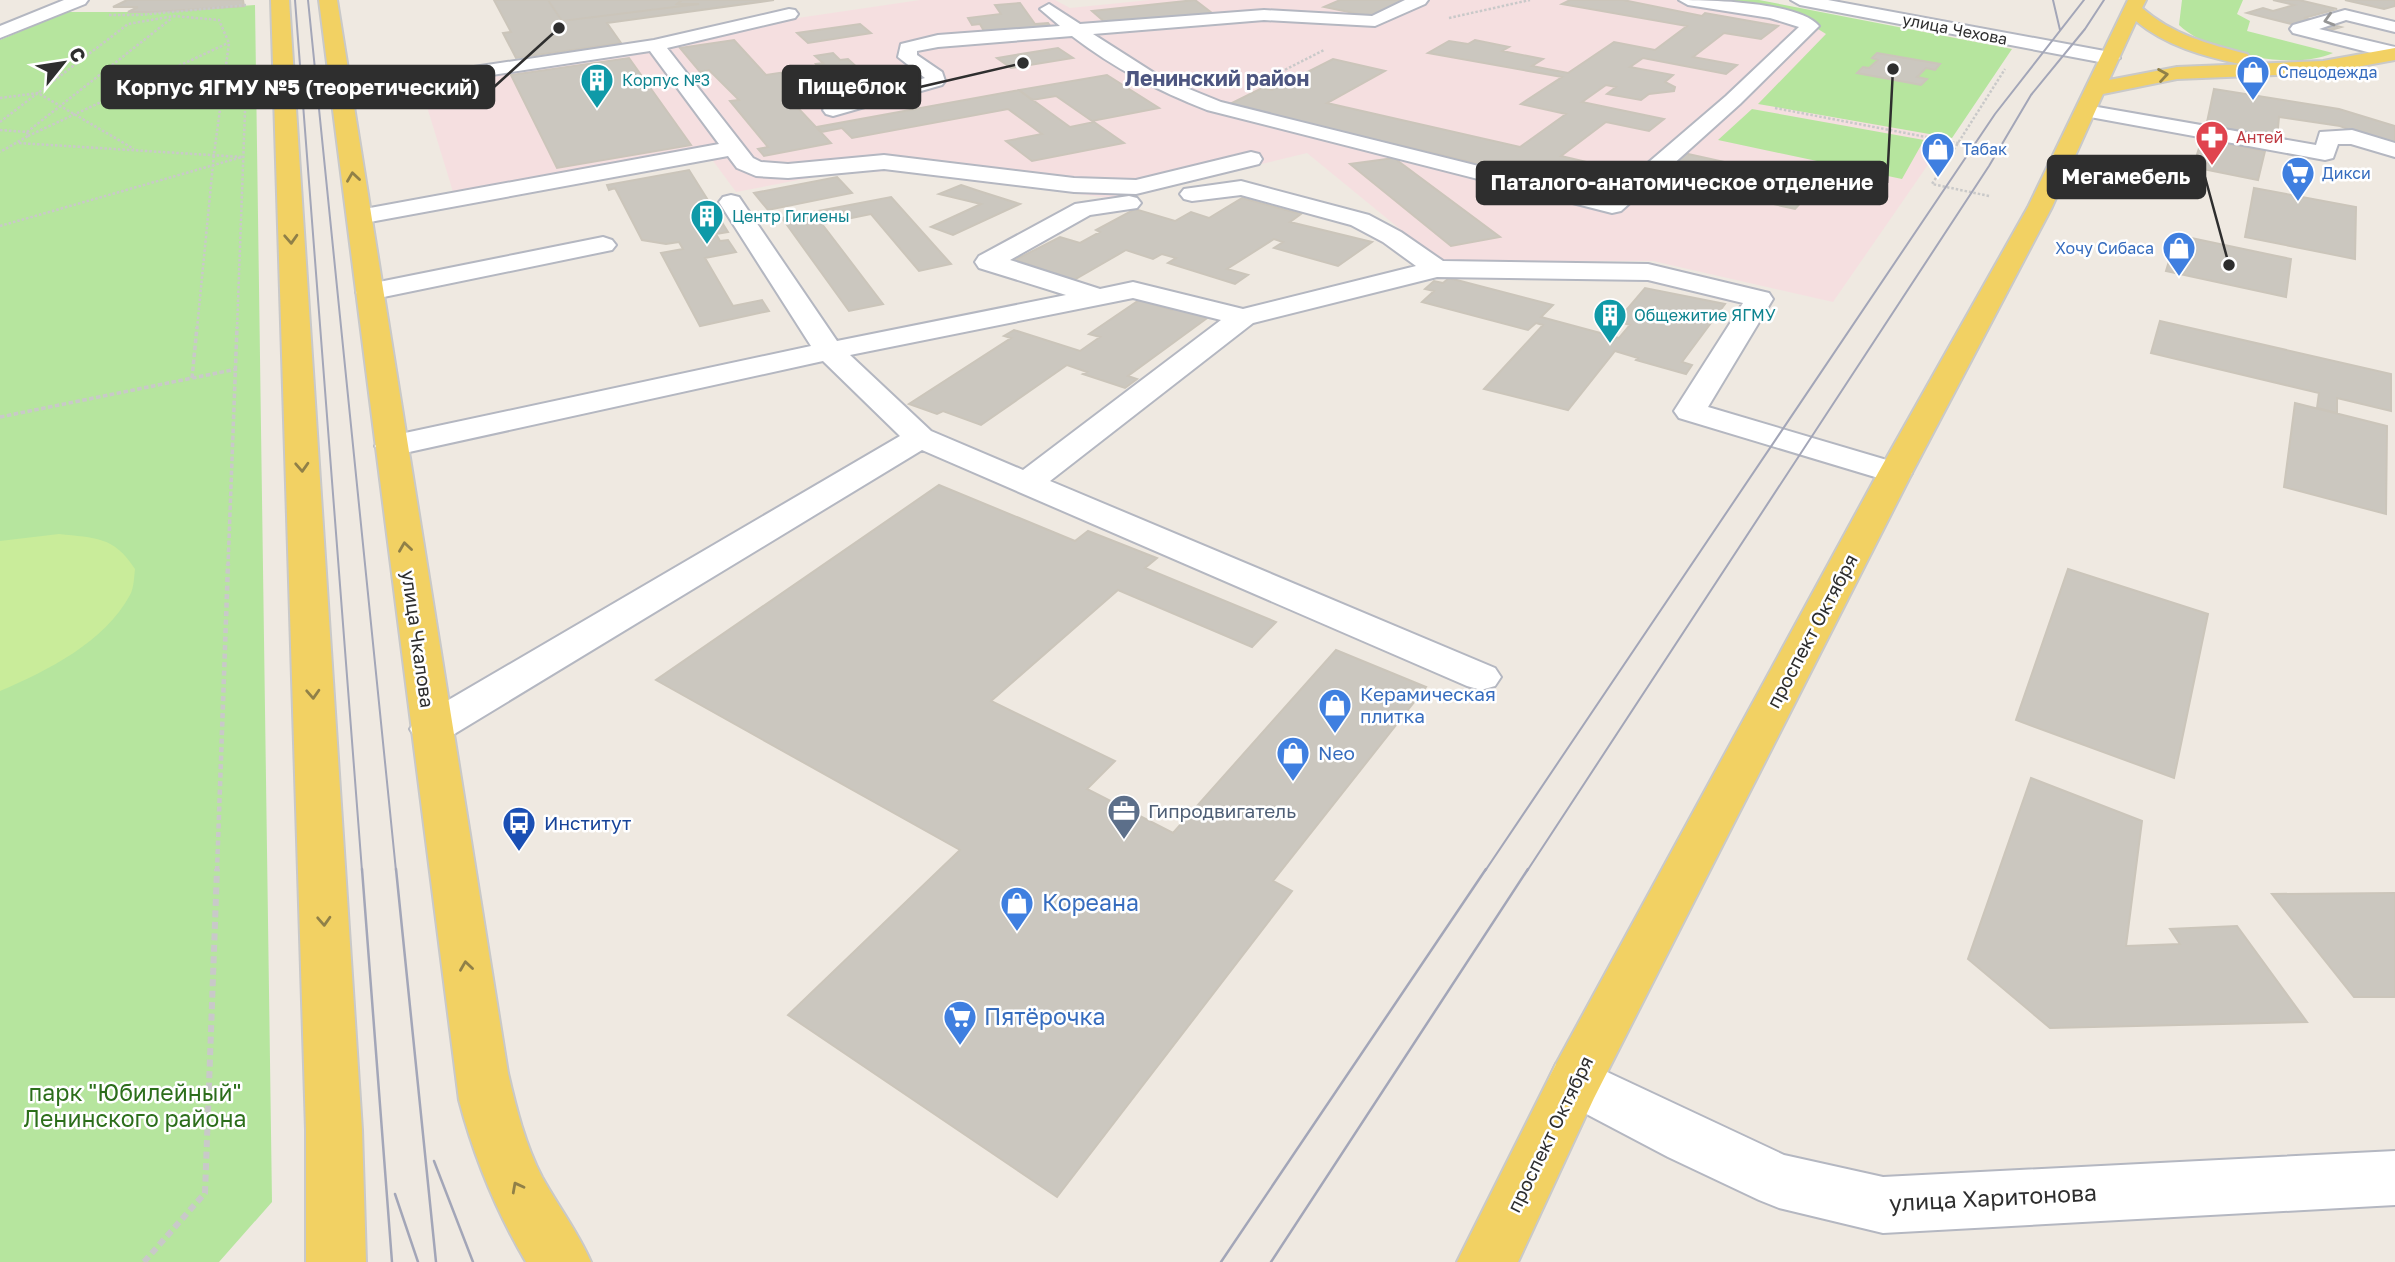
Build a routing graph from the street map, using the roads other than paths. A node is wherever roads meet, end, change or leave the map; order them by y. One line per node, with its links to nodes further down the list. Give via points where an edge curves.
1 (79, 0): 12 (street)
2 (328, 0): 20 (main road, улица Чкалова)
3 (1419, 0): 14 (street, via 1375,21 1264,15)
4 (1688, 0): 14 (street, via 1786,17 1810,26 1612,206 1214,106 1155,82)
5 (1800, 0): 7 (street, улица Чехова)
6 (265, 2): 44 (main road, one-way to 44, via 334,1130)
7 (1853, 4): 18 (street, улица Чехова)
8 (2135, 5): 18 (main road, проспект Октября); 19 (main road, via 2148,24 2193,46)
9 (1049, 9): 14 (street)
10 (0, 14): 12 (street)
11 (789, 14): 16 (street)
12 (44, 15): 15 (street)
13 (2395, 27): 17 (street, one-way to 17, via 2345,16 2299,29)
14 (1077, 31): 22 (street, via 980,36 908,48 907,57 935,76 935,81)
15 (0, 33)
16 (655, 45): 20 (street); 23 (street)
17 (2395, 54): 19 (main road, via 2351,64)
18 (2110, 58): 21 (main road, проспект Октября)
19 (2293, 67): 21 (main road, one-way to 19, via 2177,73)
20 (341, 92): 29 (main road, улица Чкалова, one-way to 20)
21 (2091, 100): 25 (street); 38 (main road, проспект Октября, via 2040,207)
22 (833, 110)
23 (734, 148): 26 (street, via 745,163 769,171 884,162 1074,186 1136,187); 29 (street)
24 (2395, 150): 25 (street, via 2351,137 2328,136)
25 (2325, 153): 27 (street)
26 (1251, 159)
27 (2351, 162)
28 (731, 202): 35 (street)
29 (359, 217): 32 (main road, улица Чкалова)
30 (603, 245): 32 (street)
31 (1437, 270): 33 (street, via 1360,220 1241,188 1084,209 988,262); 34 (street); 38 (street, via 1648,272 1759,299 1690,411)
32 (369, 292): 37 (main road, улица Чкалова)
33 (1103, 298): 34 (street, via 1133,290); 35 (street)
34 (1243, 317): 39 (street)
35 (828, 351): 36 (street); 37 (street)
36 (920, 438): 39 (street); 41 (street)
37 (391, 446): 41 (main road, улица Чкалова, one-way to 37)
38 (1895, 473): 42 (main road, проспект Октября)
39 (1027, 484): 40 (street)
40 (1481, 677)
41 (431, 729): 45 (main road, улица Чкалова, one-way to 41, via 504,1162 490,1118)
42 (1575, 1081): 43 (street, улица Харитонова, via 1779,1181 1883,1205); 46 (main road, проспект Октября)
43 (2395, 1178)
44 (335, 1262)
45 (561, 1262)
46 (1487, 1262)

